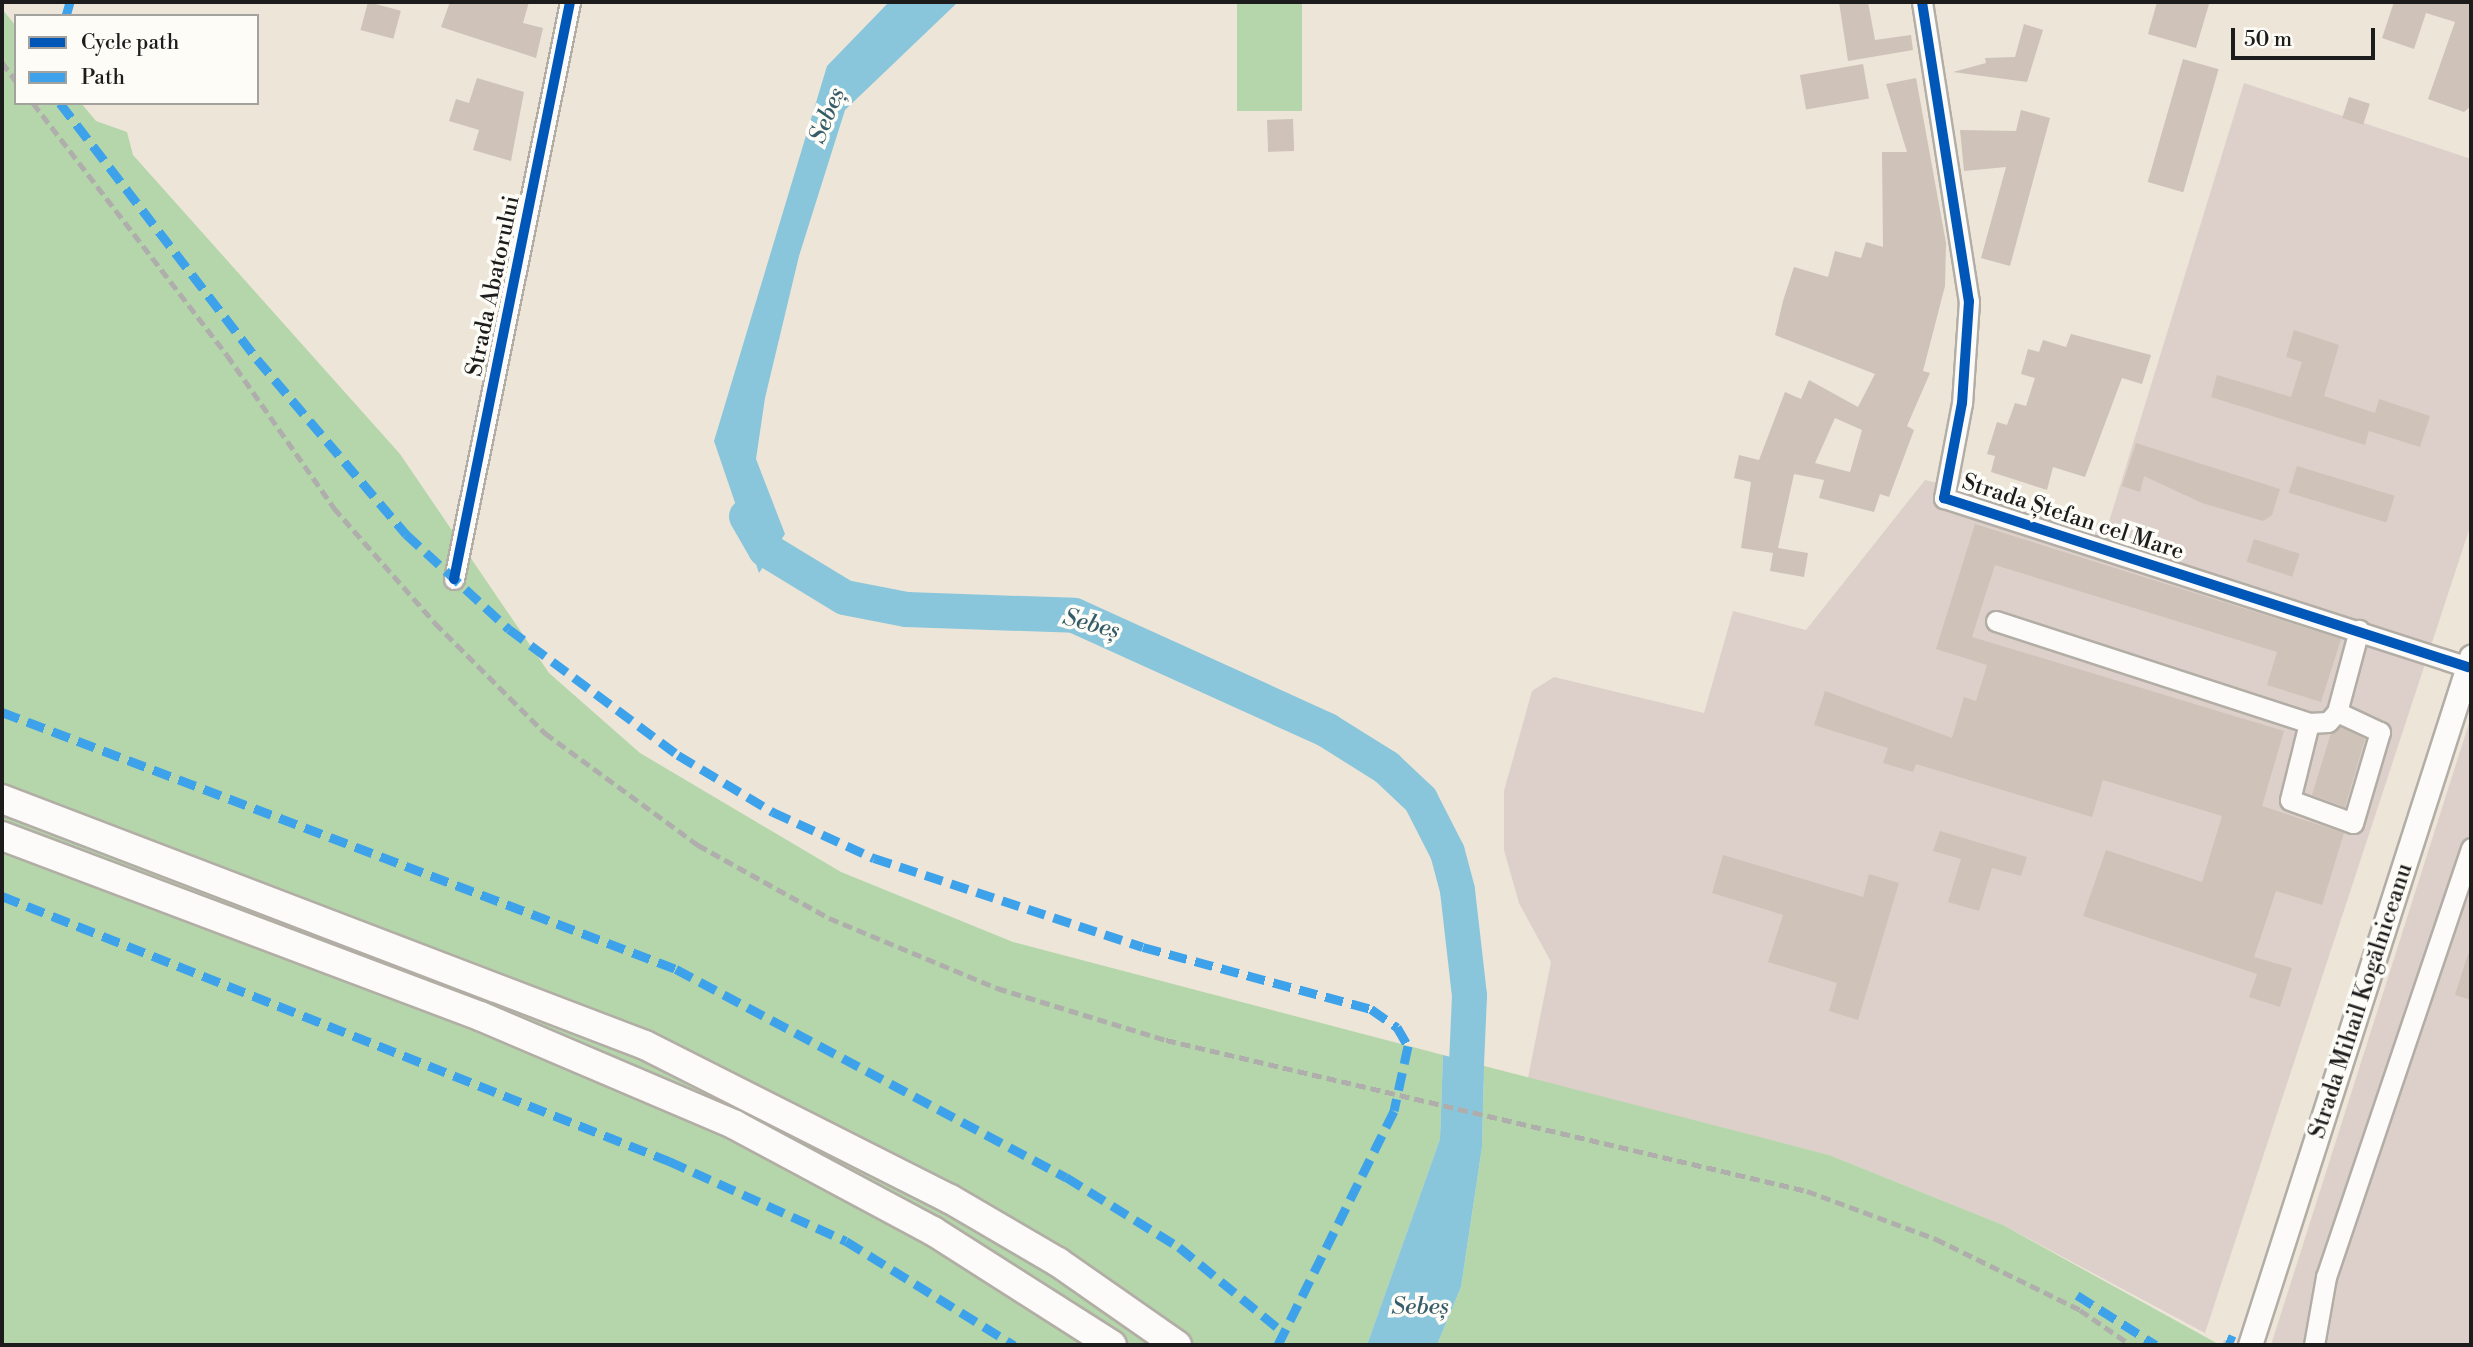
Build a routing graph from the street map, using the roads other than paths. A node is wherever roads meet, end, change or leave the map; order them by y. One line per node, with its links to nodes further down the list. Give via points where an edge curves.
1 (570, 2): 3 (street, Strada Abatorului)
2 (1922, 2): 5 (street, Strada Ștefan cel Mare, via 1969,301 1962,403 1944,498)
3 (454, 579)
4 (1996, 621): 8 (street)
5 (2359, 630): 6 (street, Strada Ștefan cel Mare); 7 (street)
6 (2470, 664): 14 (main road, Strada Mihail Kogălniceanu)
7 (2337, 712): 8 (street, via 2328,722); 8 (street, via 2380,732 2353,823 2290,800)
8 (2309, 723)
9 (2, 799): 13 (highway, via 513,990 657,1051 950,1199)
10 (2, 836): 12 (highway, via 480,1016 734,1125 933,1231)
11 (2471, 848): 15 (street, via 2326,1277)
12 (1112, 1345)
13 (1177, 1345)
14 (2250, 1345)
15 (2314, 1345)

